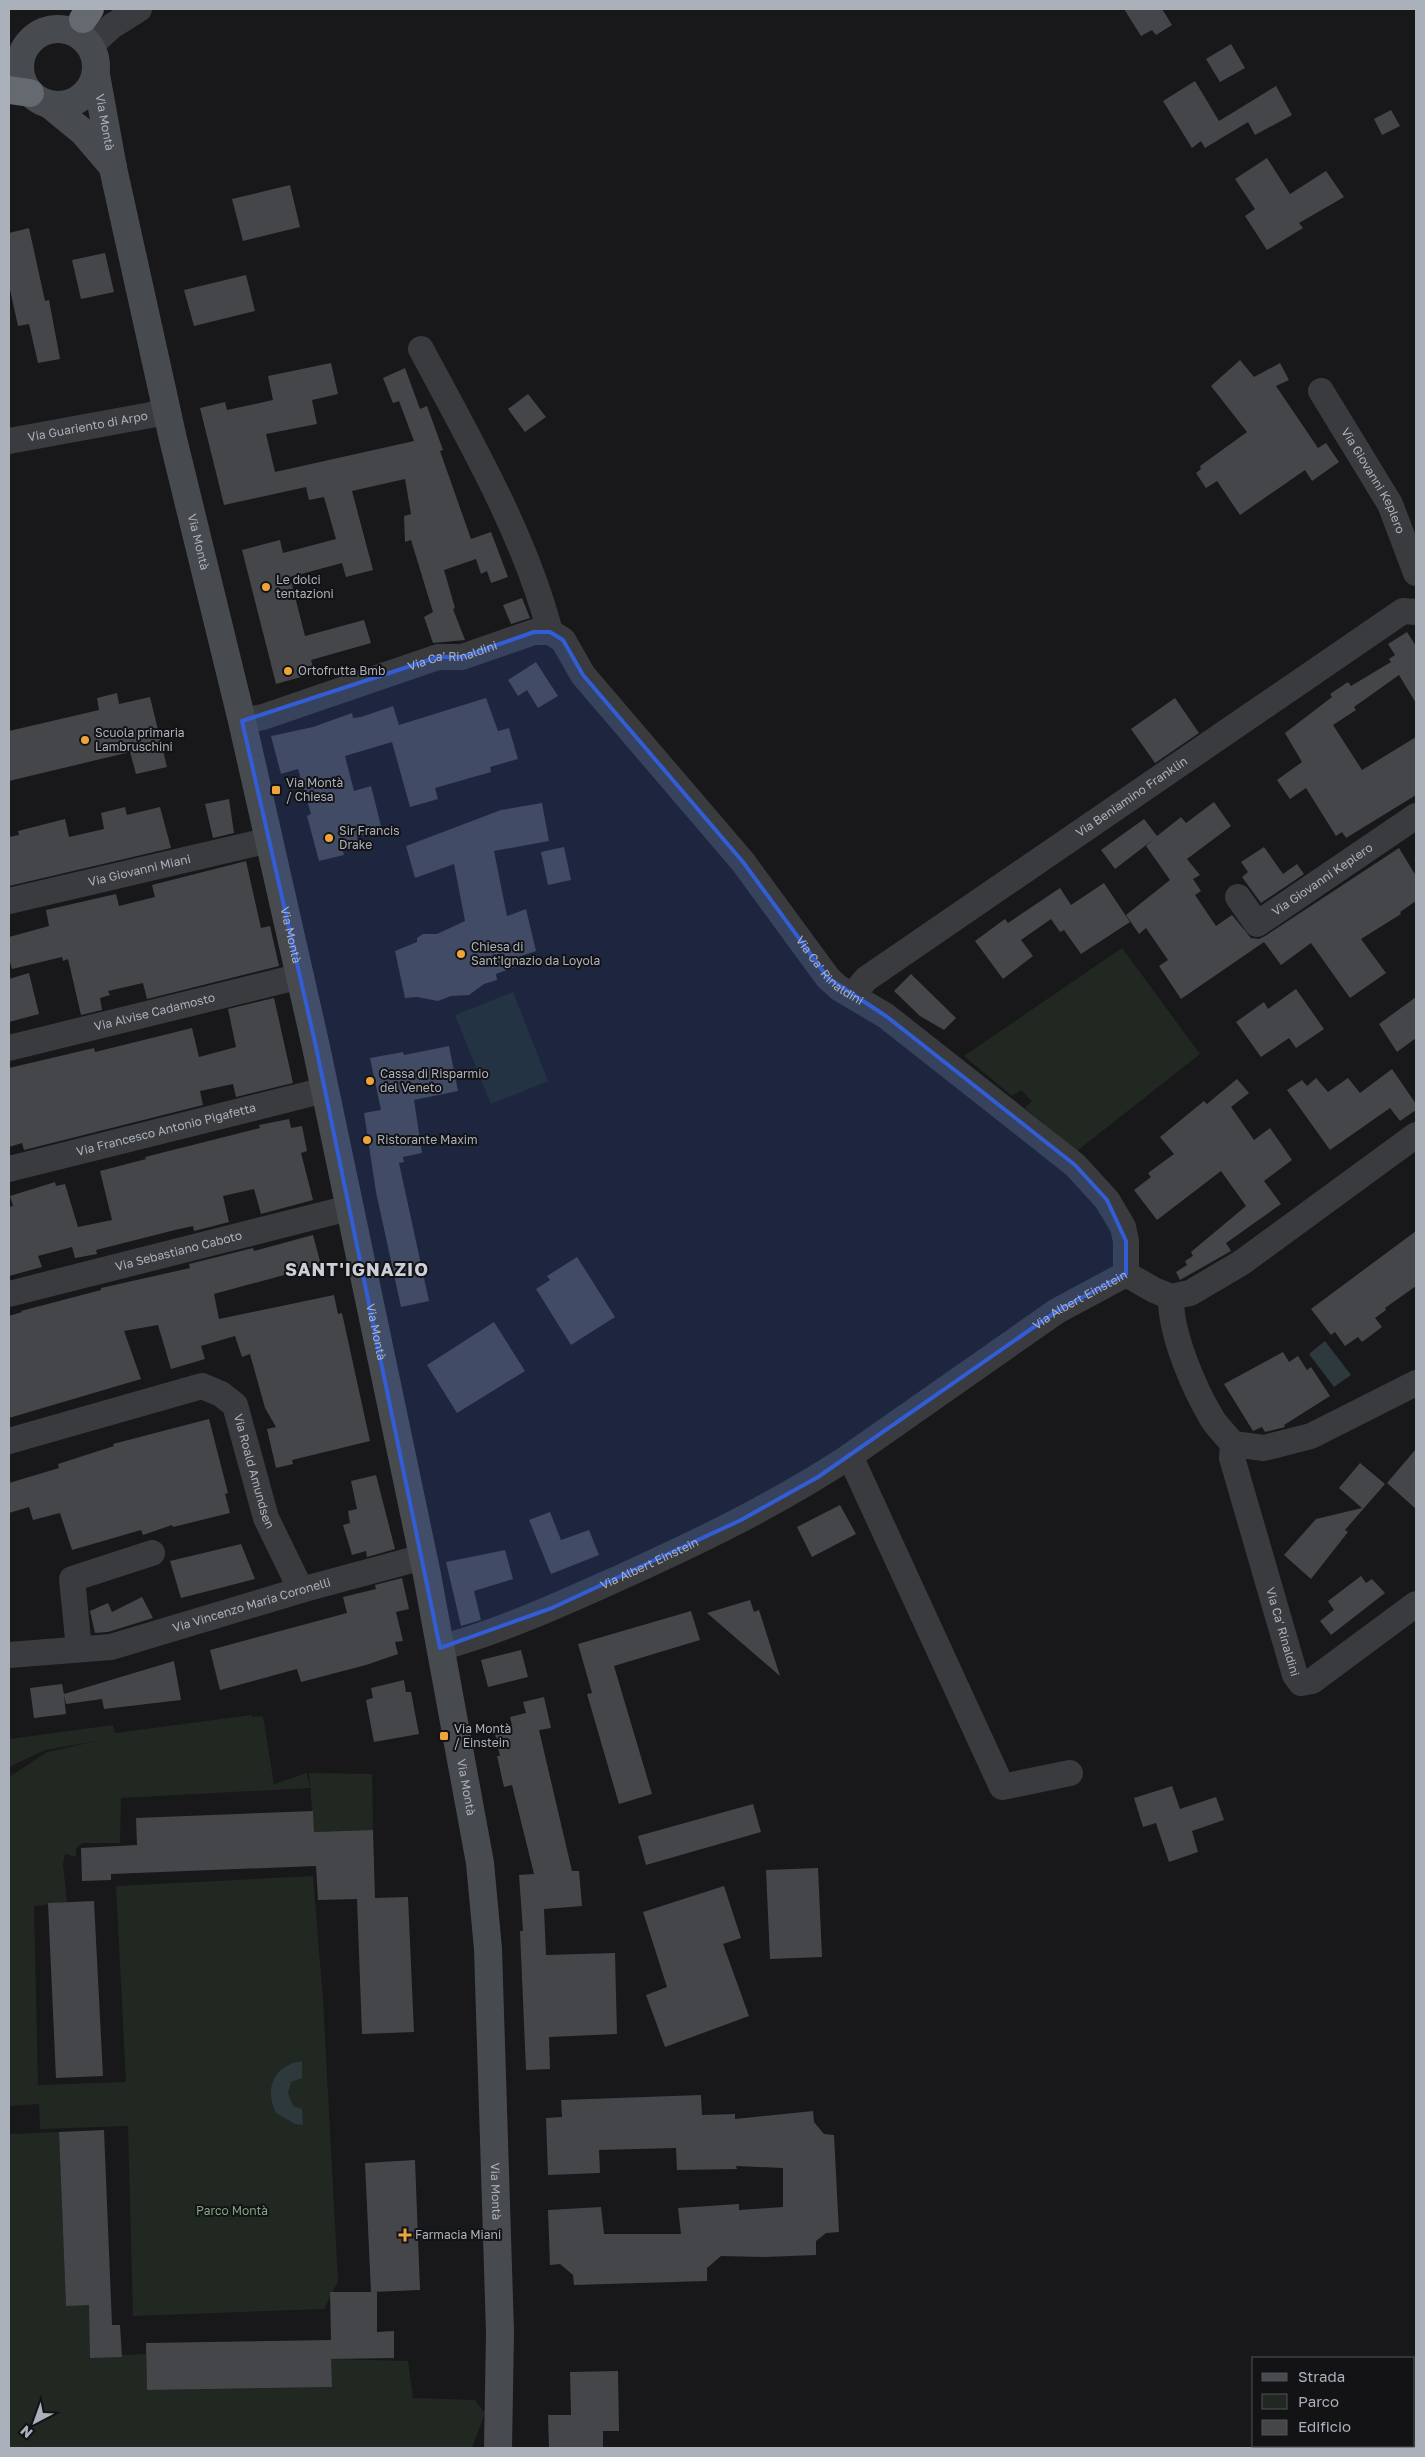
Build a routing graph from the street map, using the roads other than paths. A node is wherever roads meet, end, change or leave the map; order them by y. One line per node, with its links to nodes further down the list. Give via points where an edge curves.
1 (139, 9): 2 (street, via 112,26)
2 (81, 21): 3 (main road, Via Montà, via 96,64); 4 (main road, Via Montà, via 63,29 44,32 26,48 20,71)
3 (96, 76): 4 (main road, Via Montà, via 84,96 74,103); 5 (main road, Via Montà)
4 (29, 96): 5 (main road, Via Montà, via 83,132)
5 (114, 168): 8 (main road, Via Montà)
6 (421, 349): 12 (street, via 508,521 544,608)
7 (1320, 392): 10 (street, Via Giovanni Keplero, via 1390,504)
8 (167, 412): 9 (street, Via Guariento di Arpo); 13 (main road, Via Montà)
9 (9, 441)
10 (1416, 573)
11 (1416, 612): 19 (street, Via Beniamino Franklin, via 1403,611 866,979)
12 (550, 632): 13 (street, Via Ca' Rinaldini, via 534,632 462,657 438,657 264,717); 19 (street, Via Ca' Rinaldini, via 563,640 583,675 743,862 828,978)
13 (242, 721): 15 (main road, Via Montà)
14 (1416, 816): 16 (street, Via Giovanni Keplero, via 1257,924)
15 (270, 840): 17 (street, Via Giovanni Miani); 18 (main road, Via Montà)
16 (1238, 898)
17 (9, 902)
18 (301, 976): 20 (street, Via Alvise Cadamosto); 21 (main road, Via Montà)
19 (852, 996): 25 (street, Via Ca' Rinaldini, via 886,1016 1076,1165 1107,1200 1123,1227)
20 (9, 1048)
21 (324, 1090): 23 (street, Via Francesco Antonio Pigafetta); 24 (main road, Via Montà)
22 (1416, 1135): 27 (street, via 1241,1263 1190,1293)
23 (9, 1169)
24 (349, 1208): 26 (street, Via Sebastiano Caboto); 33 (main road, Via Montà)
25 (1126, 1274): 27 (street, Via Albert Einstein); 31 (street, Via Albert Einstein, via 1057,1311)
26 (9, 1294)
27 (1171, 1297): 30 (street, via 1172,1319 1193,1382 1214,1421)
28 (1416, 1383): 30 (street, via 1311,1436 1264,1448)
29 (9, 1441): 34 (street, Via Roald Amundsen, via 202,1386 221,1394 235,1405 266,1518)
30 (1233, 1444): 35 (street, Via Ca' Rinaldini, via 1232,1458 1295,1675 1301,1683 1312,1681)
31 (850, 1456): 36 (street, Via Albert Einstein, via 741,1520 663,1558 552,1608); 39 (street, via 1002,1787)
32 (152, 1553): 37 (street, via 72,1578)
33 (423, 1557): 34 (street, Via Vincenzo Maria Coronelli); 36 (main road, Via Montà)
34 (301, 1590): 37 (street, Via Vincenzo Maria Coronelli, via 111,1647)
35 (1416, 1604)
36 (440, 1648): 40 (main road, Via Montà, via 480,1863 488,1949 500,2332)
37 (79, 1649): 38 (street, Via Vincenzo Maria Coronelli)
38 (9, 1655)
39 (1070, 1773)
40 (497, 2440)

